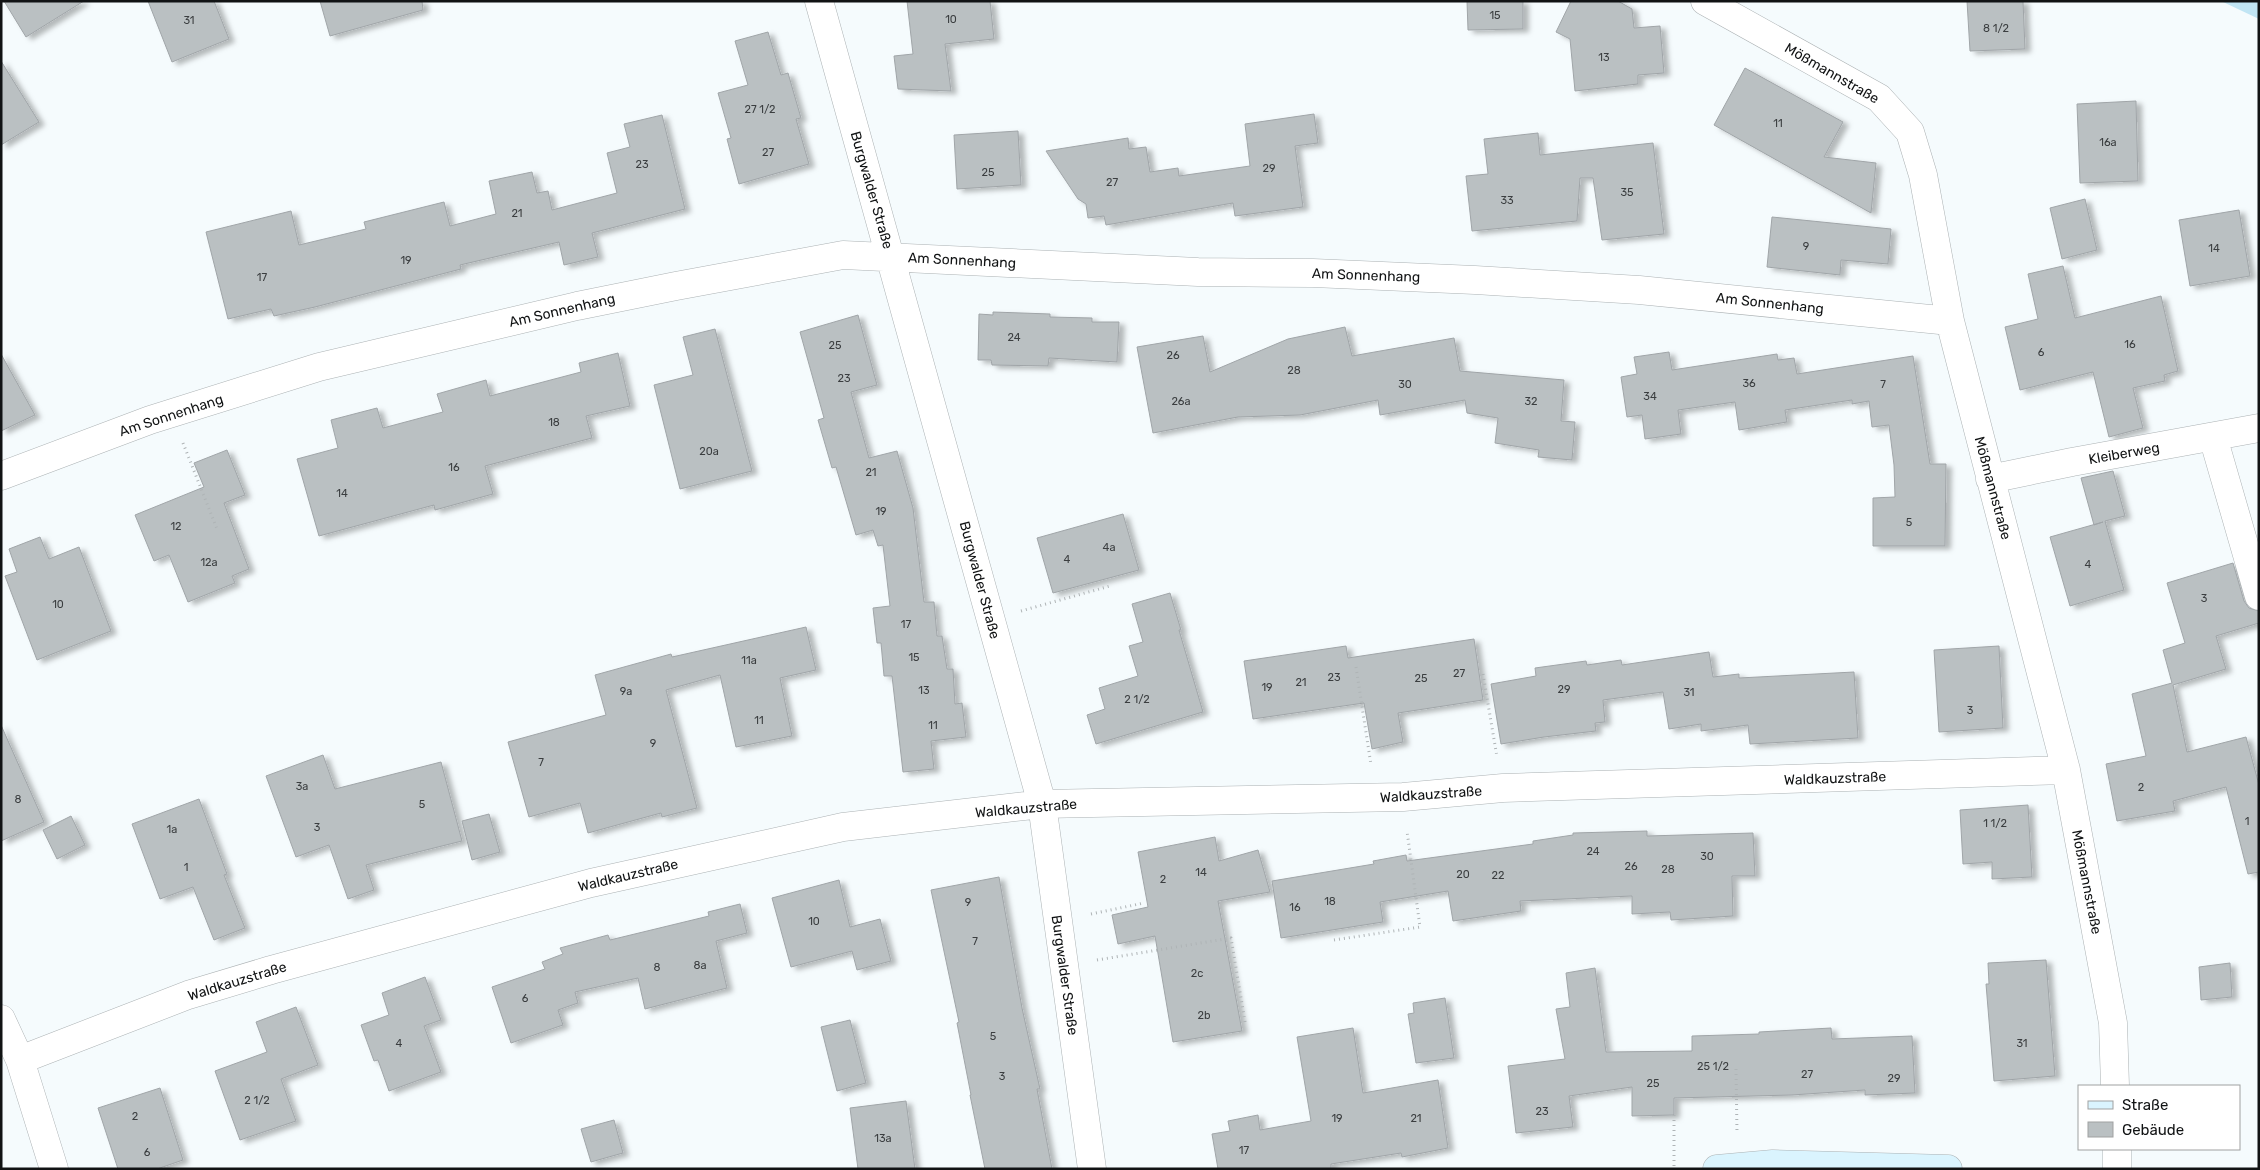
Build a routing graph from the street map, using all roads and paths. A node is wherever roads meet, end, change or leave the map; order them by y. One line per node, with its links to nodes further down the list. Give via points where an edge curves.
1 (819, 1): 3 (street, Burgwalder Straße)
2 (1705, 1): 4 (street, Mößmannstraße, via 1879,98 1910,132 1922,175)
3 (891, 256): 4 (street, Am Sonnenhang, via 1198,272 1313,273 1619,288); 5 (street, Am Sonnenhang, via 843,255 586,304 319,367); 13 (street, Burgwalder Straße)
4 (1950, 321): 9 (street, Mößmannstraße)
5 (170, 414): 8 (street, Am Sonnenhang); 10 (path)
6 (2259, 428): 7 (street, Kleiberweg)
7 (2213, 437): 9 (street, Kleiberweg); 12 (street)
8 (1, 476)
9 (1990, 479): 16 (street, Mößmannstraße)
10 (217, 529)
11 (1110, 586): 13 (path)
12 (2259, 596)
13 (990, 620): 20 (street, Burgwalder Straße)
14 (1356, 667): 19 (path)
15 (1483, 674): 17 (path)
16 (2066, 770): 17 (street, Waldkauzstraße); 29 (street, Mößmannstraße, via 2113,1023)
17 (1503, 788): 18 (street, Waldkauzstraße)
18 (1403, 797): 19 (street, Waldkauzstraße); 23 (path, via 1420,927)
19 (1376, 798): 20 (street, Waldkauzstraße)
20 (1042, 804): 22 (street, Burgwalder Straße); 27 (street, Waldkauzstraße, via 843,827 591,883 188,994)
21 (1144, 903): 22 (path)
22 (1058, 920): 24 (street, Burgwalder Straße)
23 (1334, 940)
24 (1064, 966): 26 (path, via 1231,938); 34 (street, Burgwalder Straße)
25 (1, 1019): 27 (street)
26 (1246, 1022)
27 (20, 1060): 33 (street)
28 (1736, 1069): 32 (path)
29 (2115, 1085)
30 (1674, 1115): 35 (path)
31 (2117, 1150): 37 (street)
32 (1728, 1168): 36 (street, via 1773,1164)
33 (54, 1169)
34 (1092, 1169)
35 (1674, 1169)
36 (1948, 1169)
37 (2118, 1169)

